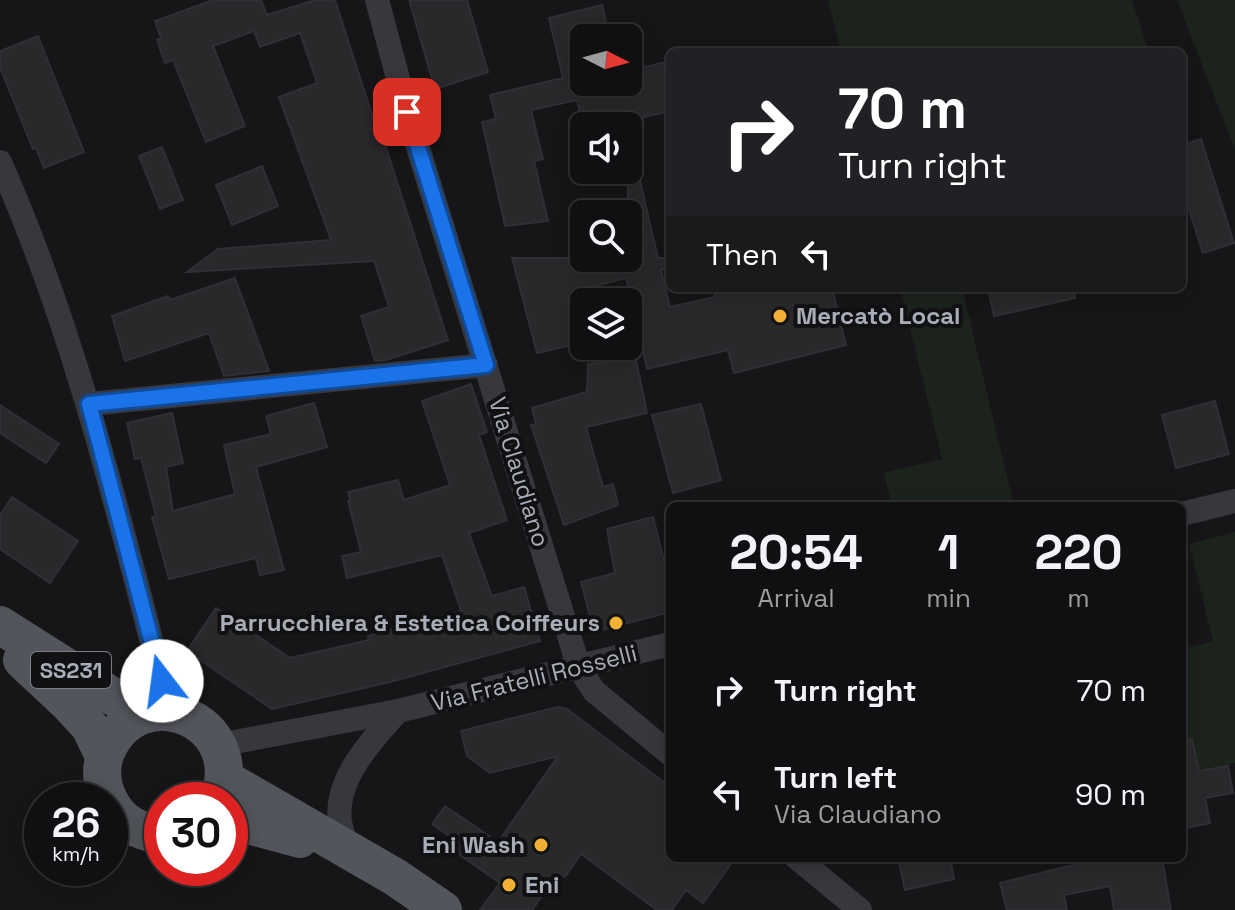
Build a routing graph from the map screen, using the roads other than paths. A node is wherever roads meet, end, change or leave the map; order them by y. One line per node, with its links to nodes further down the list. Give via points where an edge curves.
1 (377, 0): 3 (street, Via Claudiano)
2 (0, 162): 4 (street)
3 (486, 365): 4 (street); 10 (street, Via Claudiano)
4 (89, 404): 12 (street)
5 (1235, 501): 6 (street)
6 (1186, 513)
7 (0, 625): 12 (main road, SS231)
8 (0, 639): 14 (main road, SS231, via 90,727)
9 (666, 645): 10 (street, Via Fratelli Rosselli)
10 (579, 668): 11 (street, Via Fratelli Rosselli); 13 (street, via 594,691)
11 (398, 711): 15 (street, Via Fratelli Rosselli); 18 (street, Via Fratelli Rosselli, via 349,775 340,823)
12 (156, 713): 14 (main road, via 125,725); 15 (main road, via 185,715 198,722)
13 (666, 751)
14 (104, 756): 16 (main road)
15 (221, 775): 18 (main road)
16 (104, 782)
17 (248, 825): 18 (main road)
18 (349, 853): 20 (main road)
19 (802, 862): 21 (street)
20 (443, 910)
21 (860, 910)

